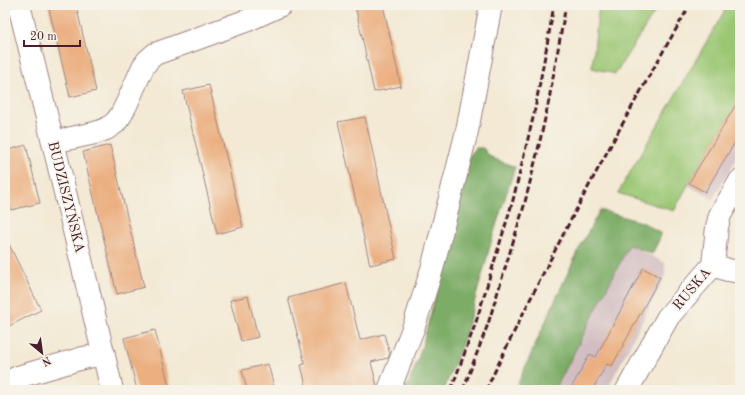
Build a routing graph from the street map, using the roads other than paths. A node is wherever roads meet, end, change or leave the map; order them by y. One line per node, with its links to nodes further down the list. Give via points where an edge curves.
1 (19, 5): 4 (street, BUDZISZYŃSKA)
2 (280, 5): 4 (street, via 248,20 155,54 143,67 121,116 115,123 95,133)
3 (491, 5): 11 (street, via 467,130 432,269 414,326)
4 (53, 142): 8 (street, BUDZISZYŃSKA)
5 (740, 181): 6 (street, RUSKA, via 726,204 717,227)
6 (713, 265): 7 (street); 12 (street, RUSKA, via 668,317)
7 (740, 272)
8 (104, 354): 9 (street, via 18,377 8,382); 10 (street, BUDZISZYŃSKA)
9 (5, 388)
10 (112, 390)
11 (389, 390)
12 (627, 390)

